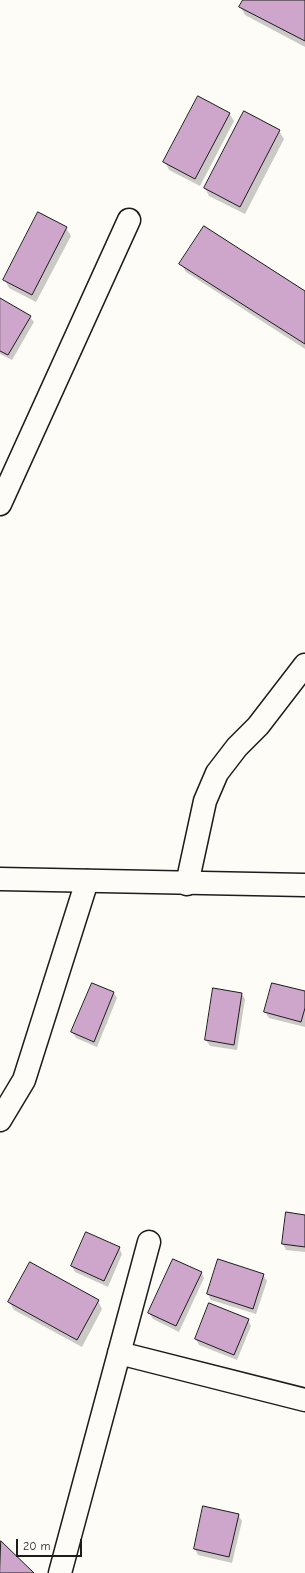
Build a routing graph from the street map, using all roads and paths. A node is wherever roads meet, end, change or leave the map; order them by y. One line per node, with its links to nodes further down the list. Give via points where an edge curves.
1 (129, 220): 2 (street)
2 (0, 504)
3 (305, 665): 6 (street, via 258,726 237,747 217,773 205,801)
4 (0, 879): 5 (street)
5 (87, 881): 6 (street); 8 (street, via 24,1080)
6 (186, 884): 7 (street)
7 (305, 885)
8 (0, 1120)
9 (149, 1242): 10 (street)
10 (119, 1353): 11 (street); 12 (street)
11 (305, 1400)
12 (60, 1573)

